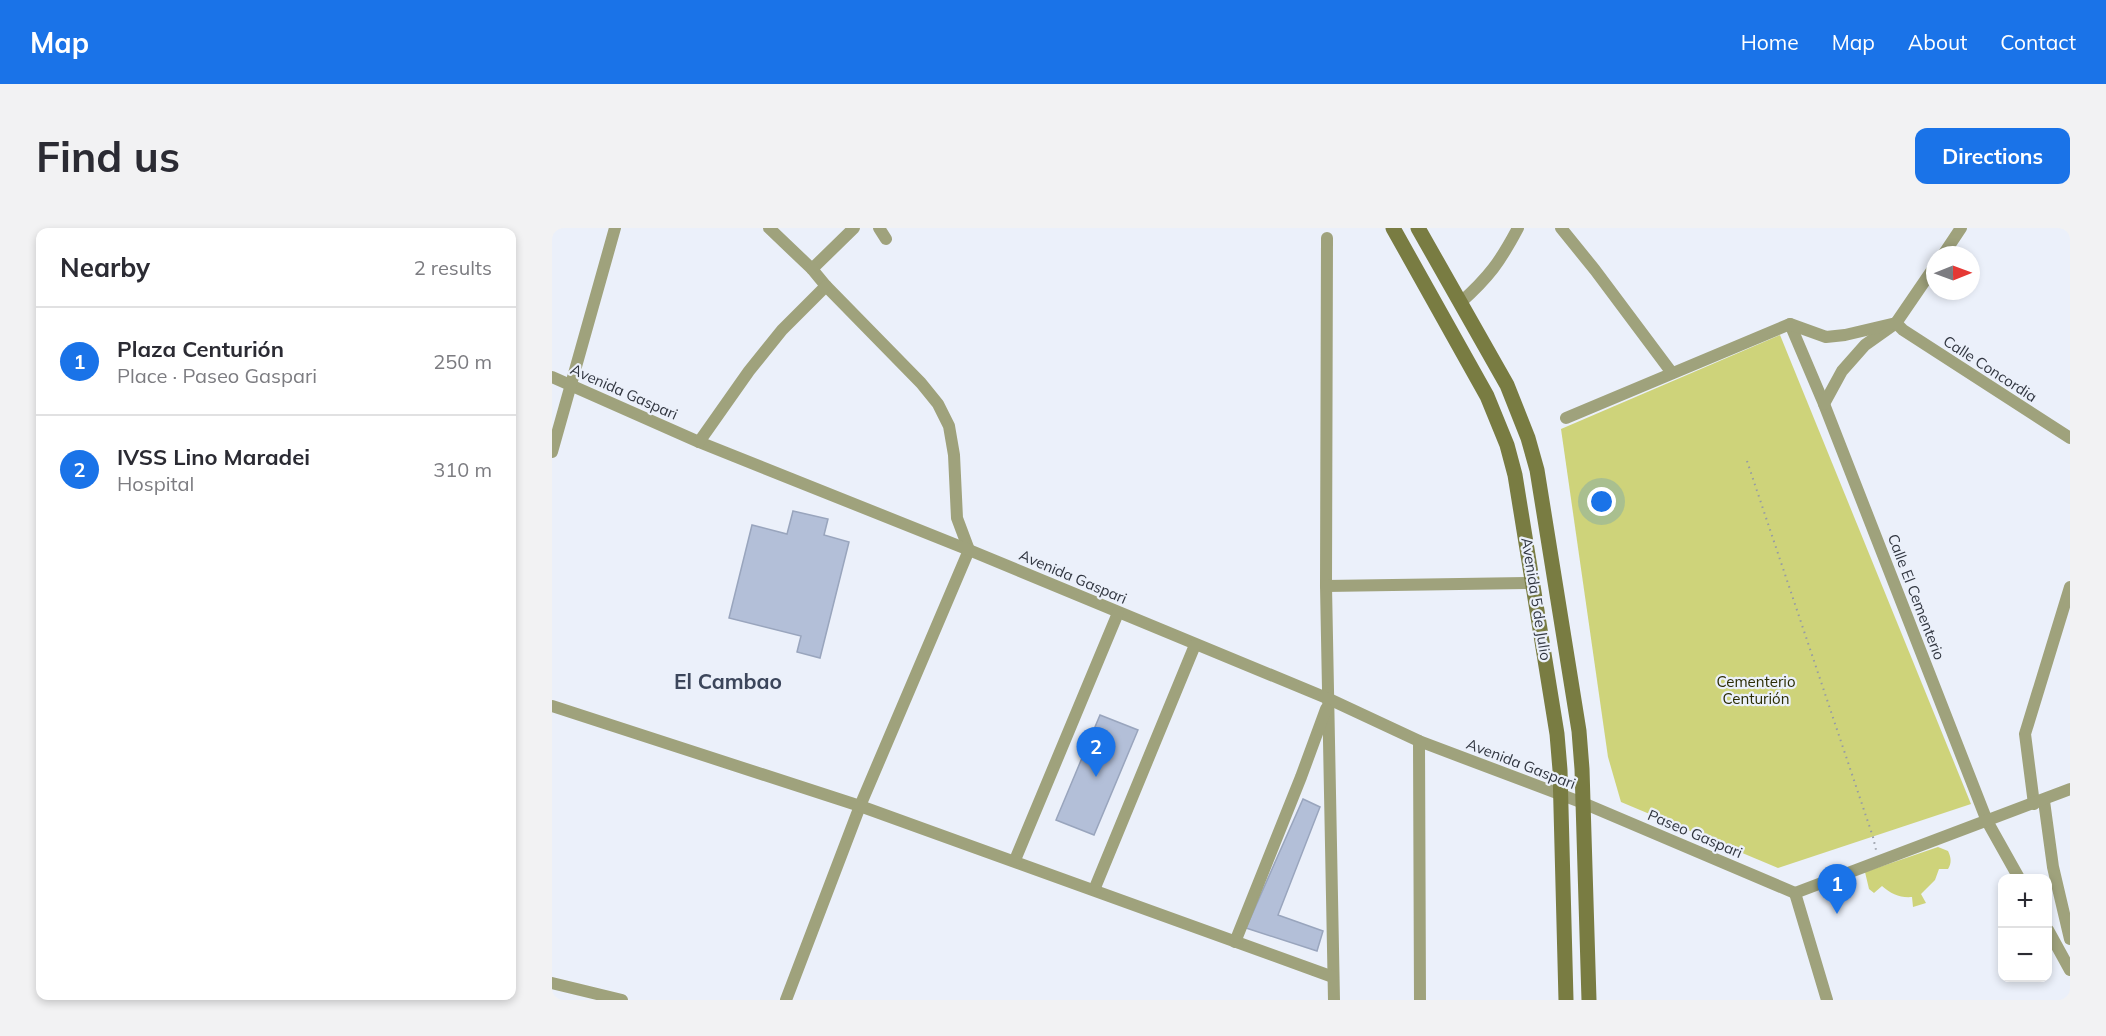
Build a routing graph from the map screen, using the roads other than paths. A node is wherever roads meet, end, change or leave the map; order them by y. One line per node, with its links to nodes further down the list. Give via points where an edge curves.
1 (615, 228): 21 (street)
2 (769, 228): 13 (street)
3 (854, 228): 13 (street)
4 (879, 228): 11 (street)
5 (1393, 228): 28 (street, Avenida 5 de Julio, via 1500,426 1515,475)
6 (1418, 228): 16 (street, Avenida 5 de Julio)
7 (1518, 228): 16 (street, via 1486,279)
8 (1561, 228): 19 (street)
9 (1961, 228): 12 (street)
10 (1327, 238): 29 (street)
11 (886, 239)
12 (1949, 246)
13 (812, 269): 15 (street)
14 (1926, 279): 17 (street)
15 (826, 286): 25 (street, via 748,371); 27 (street, via 938,404 949,426 957,518)
16 (1460, 303): 39 (street, Avenida 5 de Julio, via 1507,386 1533,454 1575,700)
17 (1896, 323): 18 (street, via 1826,337); 22 (street, via 1865,345 1842,371); 24 (street, Calle Concordia)
18 (1790, 324): 19 (street); 22 (street, Calle El Cementerio)
19 (1672, 373): 23 (street)
20 (552, 377): 21 (street, Avenida Gaspari)
21 (572, 385): 25 (street, Avenida Gaspari); 26 (street)
22 (1824, 404): 41 (street, Calle El Cementerio)
23 (1566, 418)
24 (2070, 438)
25 (699, 442): 27 (street, Avenida Gaspari)
26 (552, 452)
27 (969, 550): 31 (street, Avenida Gaspari); 40 (street)
28 (1534, 583): 29 (street); 37 (street, Avenida 5 de Julio, via 1554,713)
29 (1326, 586): 33 (street)
30 (2070, 587): 38 (street, via 2025,734)
31 (1118, 613): 32 (street, Avenida Gaspari); 42 (street)
32 (1195, 645): 33 (street, Avenida Gaspari); 44 (street)
33 (1329, 699): 35 (street, Avenida Gaspari); 48 (street); 50 (street)
34 (552, 706): 40 (street)
35 (1419, 741): 37 (street, Avenida Gaspari); 55 (street)
36 (2070, 789): 38 (street)
37 (1560, 796): 39 (street, Avenida Gaspari); 56 (street, Avenida 5 de Julio)
38 (2039, 802): 41 (street); 47 (street)
39 (1583, 803): 45 (street, Paseo Gaspari); 57 (street, Avenida 5 de Julio)
40 (860, 806): 42 (street); 53 (street)
41 (1987, 821): 43 (street, Calle El Cementerio); 45 (street)
42 (1015, 860): 44 (street)
43 (2016, 874)
44 (1095, 890): 48 (street)
45 (1795, 893): 58 (street)
46 (2052, 937): 49 (street)
47 (2070, 939)
48 (1235, 942): 50 (street)
49 (2070, 970)
50 (1333, 977): 54 (street)
51 (552, 983): 52 (street)
52 (621, 1000)
53 (786, 1000)
54 (1334, 1000)
55 (1420, 1000)
56 (1566, 1000)
57 (1589, 1000)
58 (1827, 1000)

